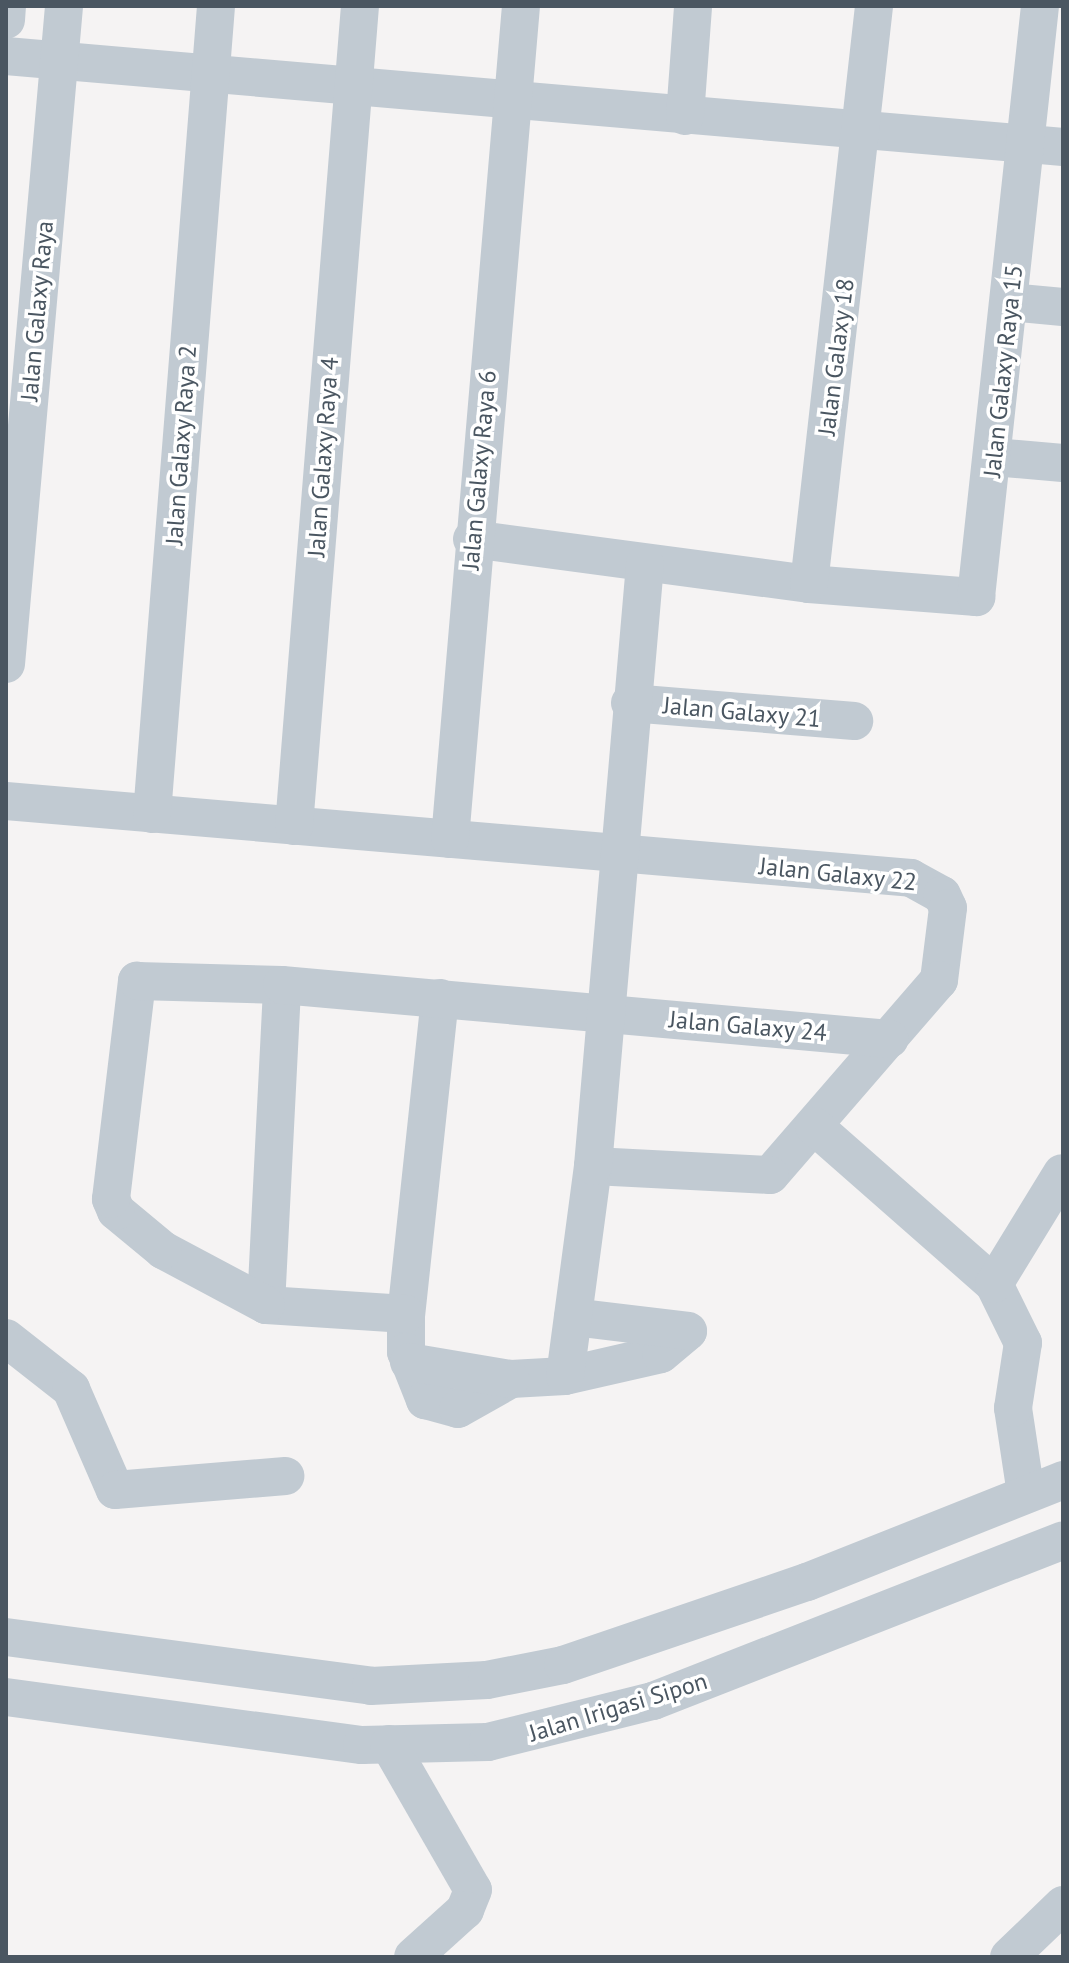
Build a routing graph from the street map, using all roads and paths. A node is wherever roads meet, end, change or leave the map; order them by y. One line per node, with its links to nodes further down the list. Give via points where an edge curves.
1 (7, 6): 9 (street)
2 (64, 6): 11 (street, Jalan Galaxy Raya)
3 (216, 6): 12 (street, Jalan Galaxy Raya 2)
4 (360, 6): 13 (street, Jalan Galaxy Raya 4)
5 (521, 6): 14 (street, Jalan Galaxy Raya 6)
6 (693, 6): 15 (street)
7 (874, 6): 16 (street, Jalan Galaxy 18)
8 (1040, 6): 17 (street, Jalan Galaxy Raya 15)
9 (6, 20)
10 (6, 56): 11 (street)
11 (60, 62): 12 (street); 26 (street, Jalan Galaxy Raya)
12 (209, 77): 13 (street); 30 (street, Jalan Galaxy Raya 2)
13 (352, 89): 14 (street); 31 (street, Jalan Galaxy Raya 4)
14 (513, 101): 15 (street); 23 (street, Jalan Galaxy Raya 6)
15 (685, 116): 16 (street)
16 (864, 130): 17 (street); 25 (street, Jalan Galaxy 18)
17 (1023, 144): 18 (street); 19 (street, Jalan Galaxy Raya 15)
18 (1063, 147)
19 (1010, 302): 20 (street); 21 (street, Jalan Galaxy Raya 15)
20 (1063, 307)
21 (994, 457): 22 (street); 25 (street, Jalan Galaxy Raya 15, via 976,597)
22 (1063, 463)
23 (472, 539): 24 (street); 32 (street, Jalan Galaxy Raya 6)
24 (645, 564): 25 (street); 27 (street)
25 (809, 584)
26 (6, 664)
27 (630, 703): 28 (street, Jalan Galaxy 21); 33 (street)
28 (854, 721)
29 (6, 801): 30 (street, Jalan Galaxy 22)
30 (152, 814): 31 (street, Jalan Galaxy 22)
31 (294, 826): 32 (street, Jalan Galaxy 22)
32 (450, 839): 33 (street, Jalan Galaxy 22)
33 (618, 853): 36 (street); 37 (street, Jalan Galaxy 22, via 911,878 930,886 948,908 944,971)
34 (282, 985): 35 (street, Jalan Galaxy 24); 42 (street); 42 (street, Jalan Galaxy 24, via 137,981 111,1199 123,1218 163,1250)
35 (440, 998): 36 (street, Jalan Galaxy 24); 43 (street)
36 (607, 1013): 37 (street, Jalan Galaxy 24); 39 (street)
37 (890, 1039): 38 (street, Jalan Galaxy 22)
38 (814, 1126): 39 (street, Jalan Galaxy 22, via 764,1176); 41 (street)
39 (593, 1166): 44 (street)
40 (1062, 1173): 41 (street)
41 (994, 1284): 49 (street, via 1023,1343 1013,1408)
42 (266, 1305): 43 (street)
43 (406, 1314): 46 (street, via 409,1362 425,1400 441,1408 474,1403 511,1379)
44 (573, 1317): 46 (street); 46 (street, via 688,1331 661,1354)
45 (6, 1338): 47 (street, via 71,1389 115,1490)
46 (565, 1376)
47 (285, 1476)
48 (1063, 1480): 49 (street)
49 (1026, 1494): 52 (street, via 807,1582 563,1665)
50 (1063, 1540): 54 (street, Jalan Irigasi Sipon, via 653,1701 549,1732)
51 (6, 1637): 52 (street, via 371,1686)
52 (439, 1685): 54 (street)
53 (6, 1697): 55 (street, Jalan Irigasi Sipon)
54 (440, 1741): 55 (street, Jalan Irigasi Sipon)
55 (389, 1744): 57 (street, via 473,1890 465,1910)
56 (1063, 1905): 58 (street)
57 (413, 1957)
58 (1009, 1957)

